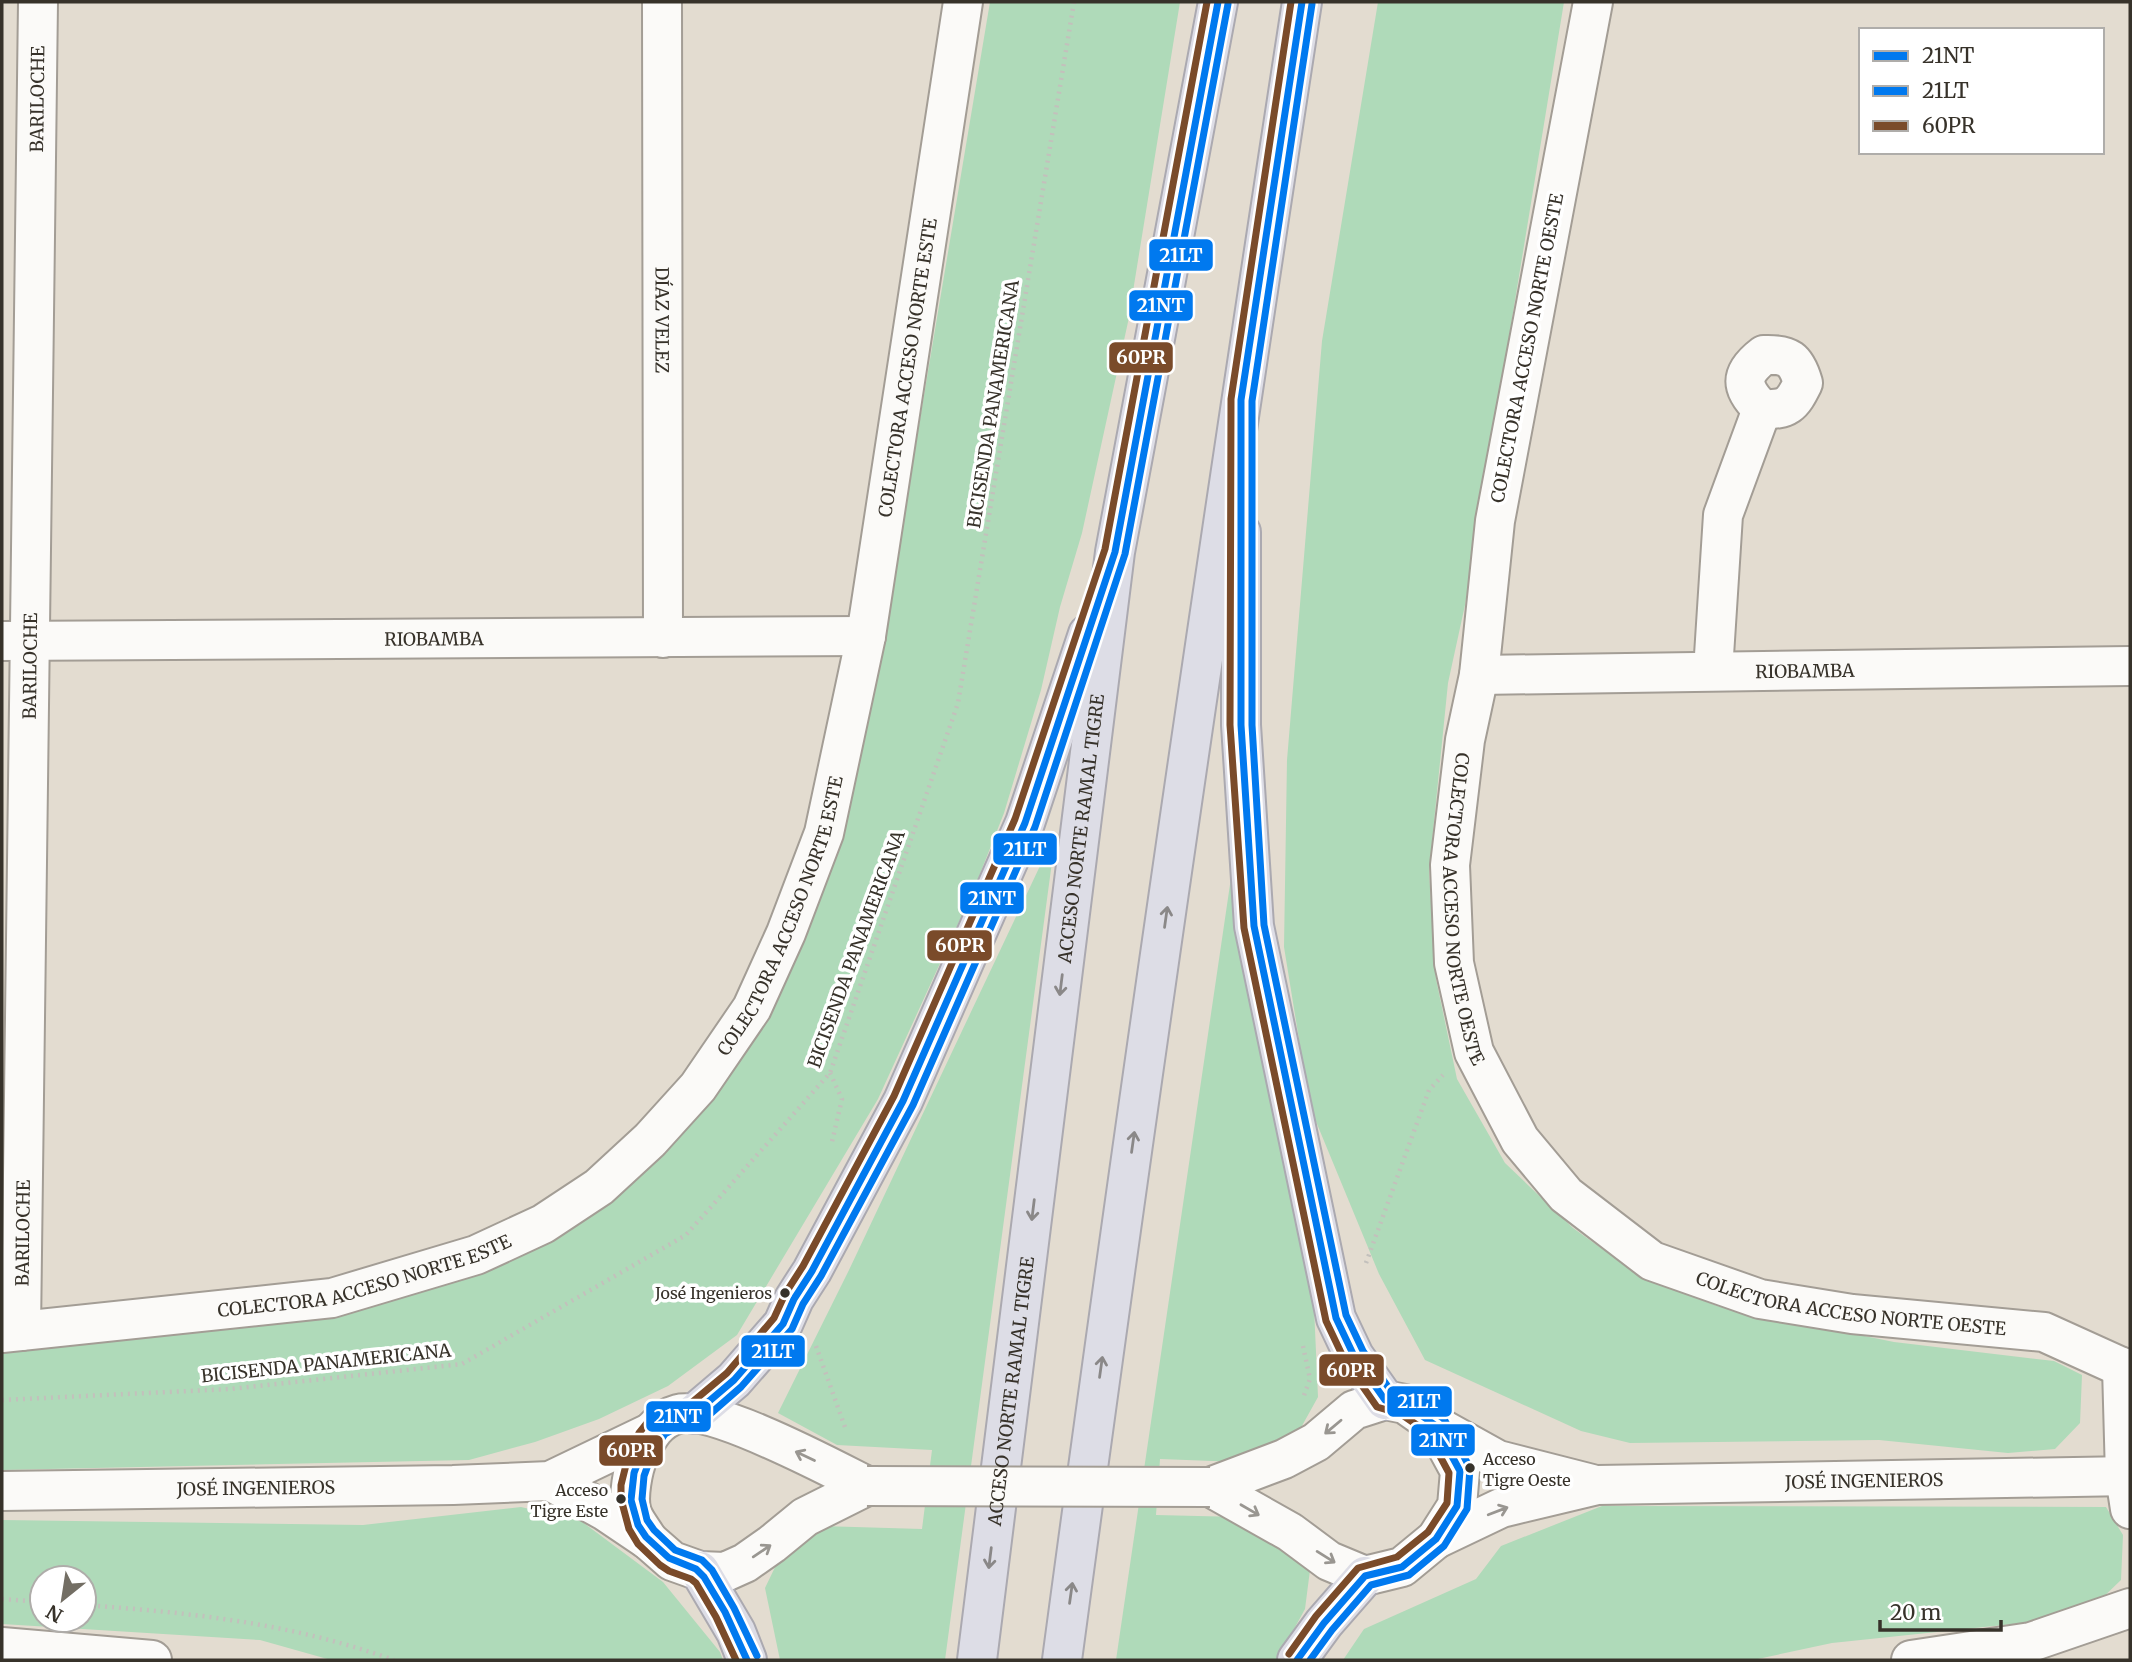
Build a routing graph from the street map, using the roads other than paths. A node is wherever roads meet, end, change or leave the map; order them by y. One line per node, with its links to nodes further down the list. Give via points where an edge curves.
1 (38, 2): 12 (street, BARILOCHE)
2 (662, 2): 11 (street, DÍAZ VELEZ)
3 (963, 2): 10 (street, COLECTORA ACCESO NORTE ESTE)
4 (1217, 2): 9 (highway, ACCESO NORTE RAMAL TIGRE)
5 (1302, 2): 7 (highway)
6 (1593, 2): 15 (street, COLECTORA ACCESO NORTE OESTE, via 1495,521)
7 (1241, 400): 18 (highway, via 1241,725 1254,926 1336,1318 1354,1356); 37 (highway, one-way to 7)
8 (1762, 409): 14 (street, via 1723,515)
9 (1115, 552): 19 (highway, via 1025,823 903,1101 783,1324 734,1380); 36 (highway, ACCESO NORTE RAMAL TIGRE, one-way to 36)
10 (866, 636): 11 (street, RIOBAMBA); 16 (street, COLECTORA ACCESO NORTE ESTE, via 824,833 752,1009 698,1087 599,1187 543,1224 475,1255 332,1298)
11 (663, 638): 12 (street, RIOBAMBA)
12 (15, 641): 16 (street, BARILOCHE)
13 (2130, 666): 14 (street, RIOBAMBA)
14 (1713, 671): 15 (street, RIOBAMBA)
15 (1479, 675): 17 (street, COLECTORA ACCESO NORTE OESTE, via 1465,740 1450,865 1454,963 1474,1052 1520,1140 1566,1195 1653,1261 1760,1299 1852,1314 2044,1332)
16 (12, 1332)
17 (2126, 1369): 26 (street)
18 (1385, 1400): 20 (street, JOSÉ INGENIEROS, via 1405,1404); 25 (street, one-way to 25, via 1354,1410 1316,1442 1284,1459)
19 (694, 1414): 21 (street, JOSÉ INGENIEROS, via 679,1414); 24 (street, one-way to 19, via 753,1432)
20 (1435, 1425): 23 (street, JOSÉ INGENIEROS, via 1498,1460); 28 (street, via 1460,1471 1457,1506)
21 (650, 1433): 22 (street, JOSÉ INGENIEROS); 29 (street, via 631,1481 631,1511)
22 (550, 1481): 27 (street, JOSÉ INGENIEROS); 29 (street)
23 (1597, 1485): 26 (street, JOSÉ INGENIEROS); 28 (street, JOSÉ INGENIEROS, one-way to 23, via 1501,1508)
24 (867, 1486): 25 (street, bridge); 30 (street, one-way to 24, via 726,1572 745,1563 805,1517)
25 (1210, 1487): 31 (street, one-way to 31, via 1290,1532 1329,1561)
26 (2129, 1487)
27 (2, 1491)
28 (1436, 1539): 31 (street, via 1402,1567)
29 (648, 1540): 30 (street, via 672,1560)
30 (700, 1571): 35 (highway)
31 (1365, 1576): 38 (highway)
32 (2128, 1604): 39 (street, via 2031,1642)
33 (2, 1647): 34 (street)
34 (152, 1660)
35 (747, 1660)
36 (977, 1660)
37 (1062, 1660)
38 (1297, 1660)
39 (1911, 1660)

